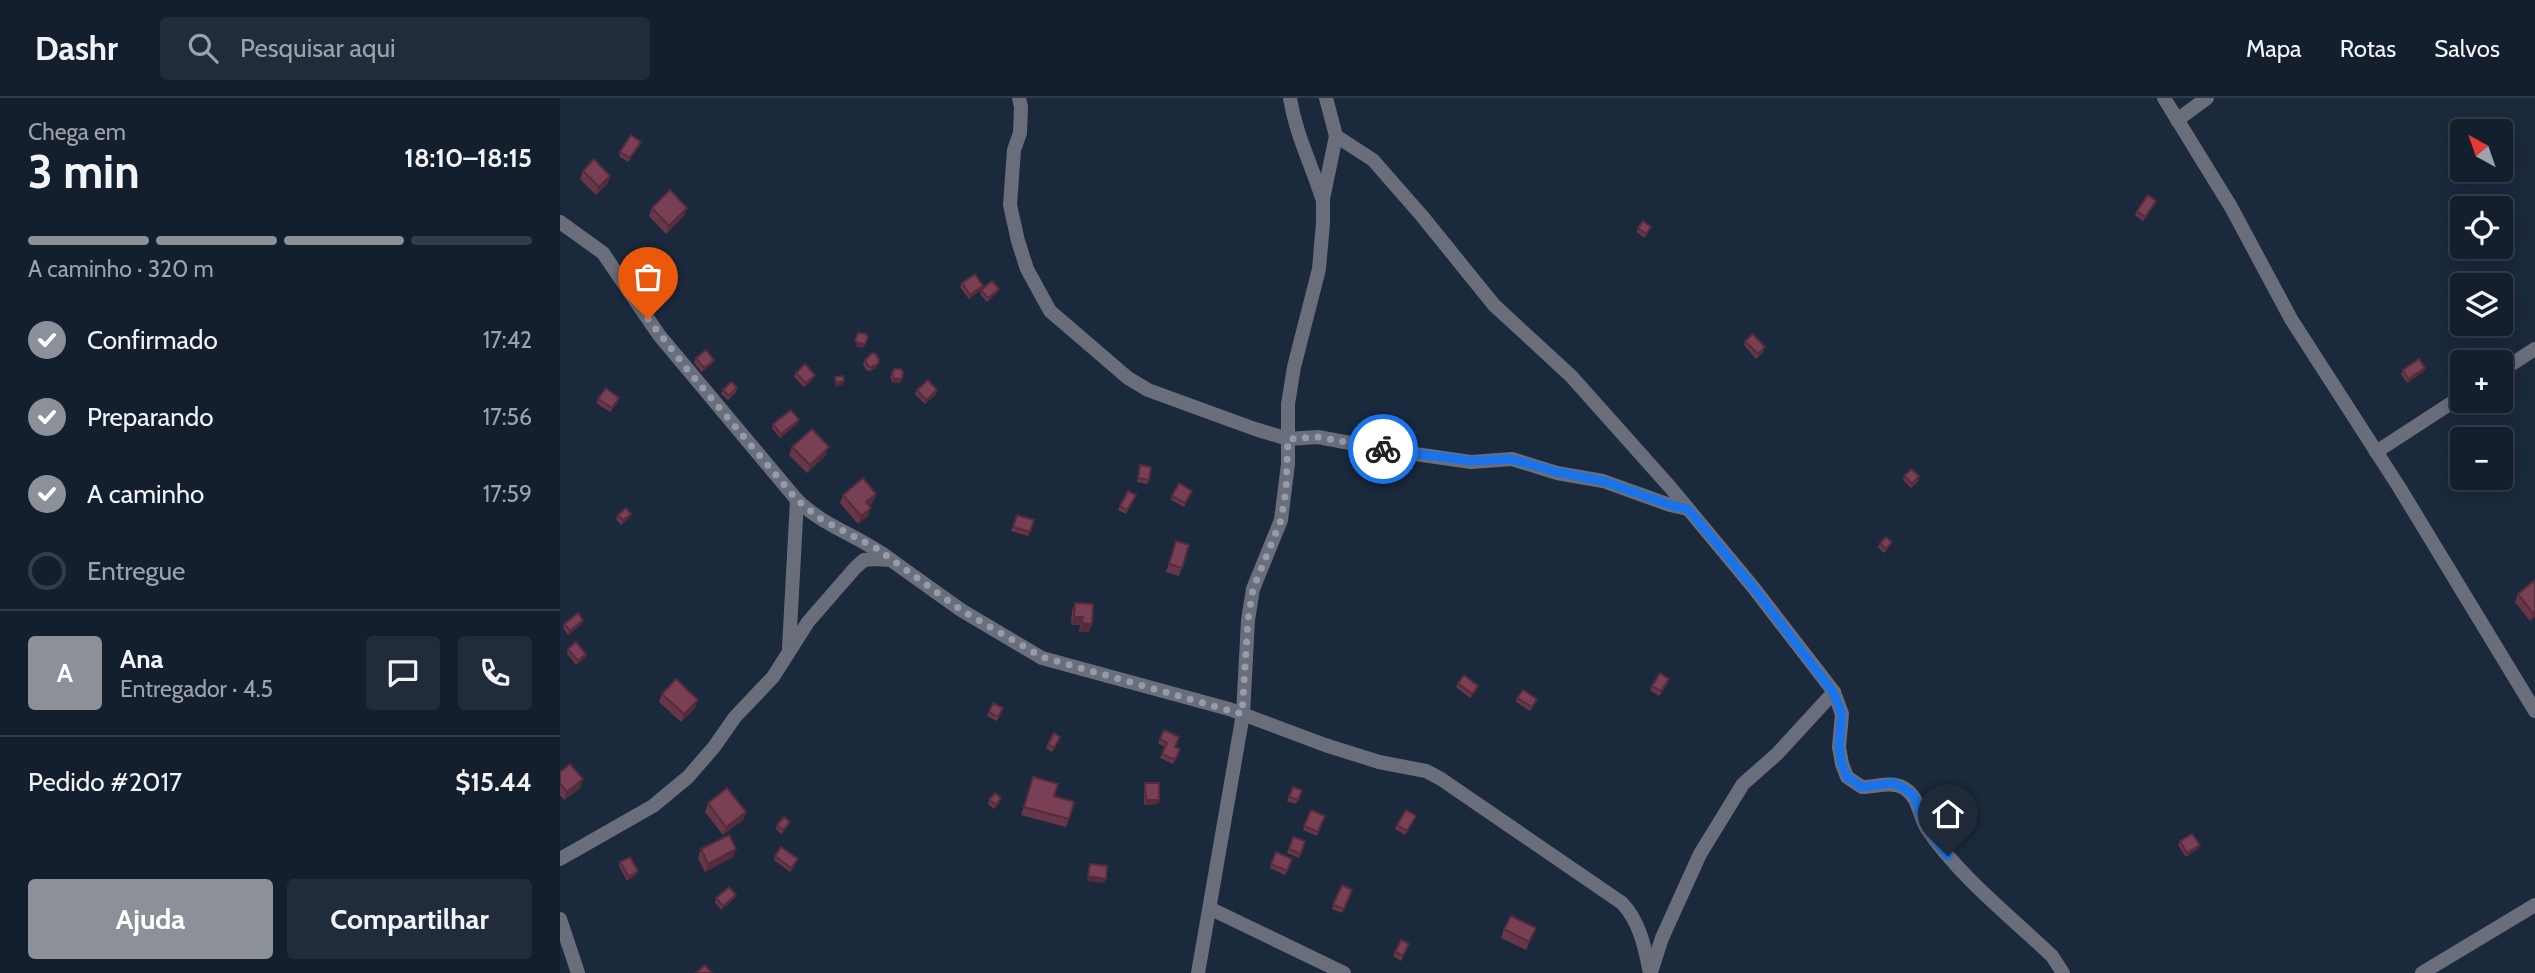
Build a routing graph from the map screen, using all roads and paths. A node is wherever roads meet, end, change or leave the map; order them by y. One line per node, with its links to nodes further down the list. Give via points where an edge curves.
1 (1019, 98): 13 (street, via 1020,133 1014,150 1010,205 1027,269 1050,311 1148,390)
2 (1290, 98): 8 (street, via 1293,120)
3 (1326, 98): 7 (street)
4 (2164, 98): 6 (street)
5 (2207, 98): 6 (street)
6 (2177, 120): 14 (street, via 2231,207 2291,319)
7 (1336, 136): 8 (street); 16 (street, via 1373,160 1494,305 1571,376)
8 (1322, 200): 13 (street, via 1319,269 1294,367)
9 (560, 222): 15 (street, via 603,253 667,345)
10 (2535, 349): 11 (street)
11 (2513, 363)
12 (2450, 404): 14 (street)
13 (1288, 439): 16 (street, via 1318,437 1471,461 1511,459 1603,481); 22 (street, via 1281,520 1253,589)
14 (2376, 452): 20 (street)
15 (797, 500): 17 (street); 18 (street)
16 (1688, 509): 19 (street)
17 (891, 560): 18 (street, via 864,561 855,568); 22 (street, via 961,610 1042,657)
18 (789, 651): 23 (street, via 773,677 688,777 653,806)
19 (1833, 692): 30 (street, via 1743,784 1700,854); 31 (street, via 1842,714 1839,747 1847,777 1862,787 1893,783 1914,796 1925,826 1960,871 2052,956)
20 (2531, 693): 21 (street)
21 (2535, 711)
22 (1242, 714): 25 (street); 30 (street, via 1325,746 1426,771 1441,779 1622,903 1638,926)
23 (560, 859)
24 (2535, 905): 32 (street)
25 (1210, 909): 28 (street); 29 (street)
26 (560, 919): 27 (street)
27 (578, 973)
28 (1198, 973)
29 (1345, 973)
30 (1651, 973)
31 (2063, 973)
32 (2422, 973)

